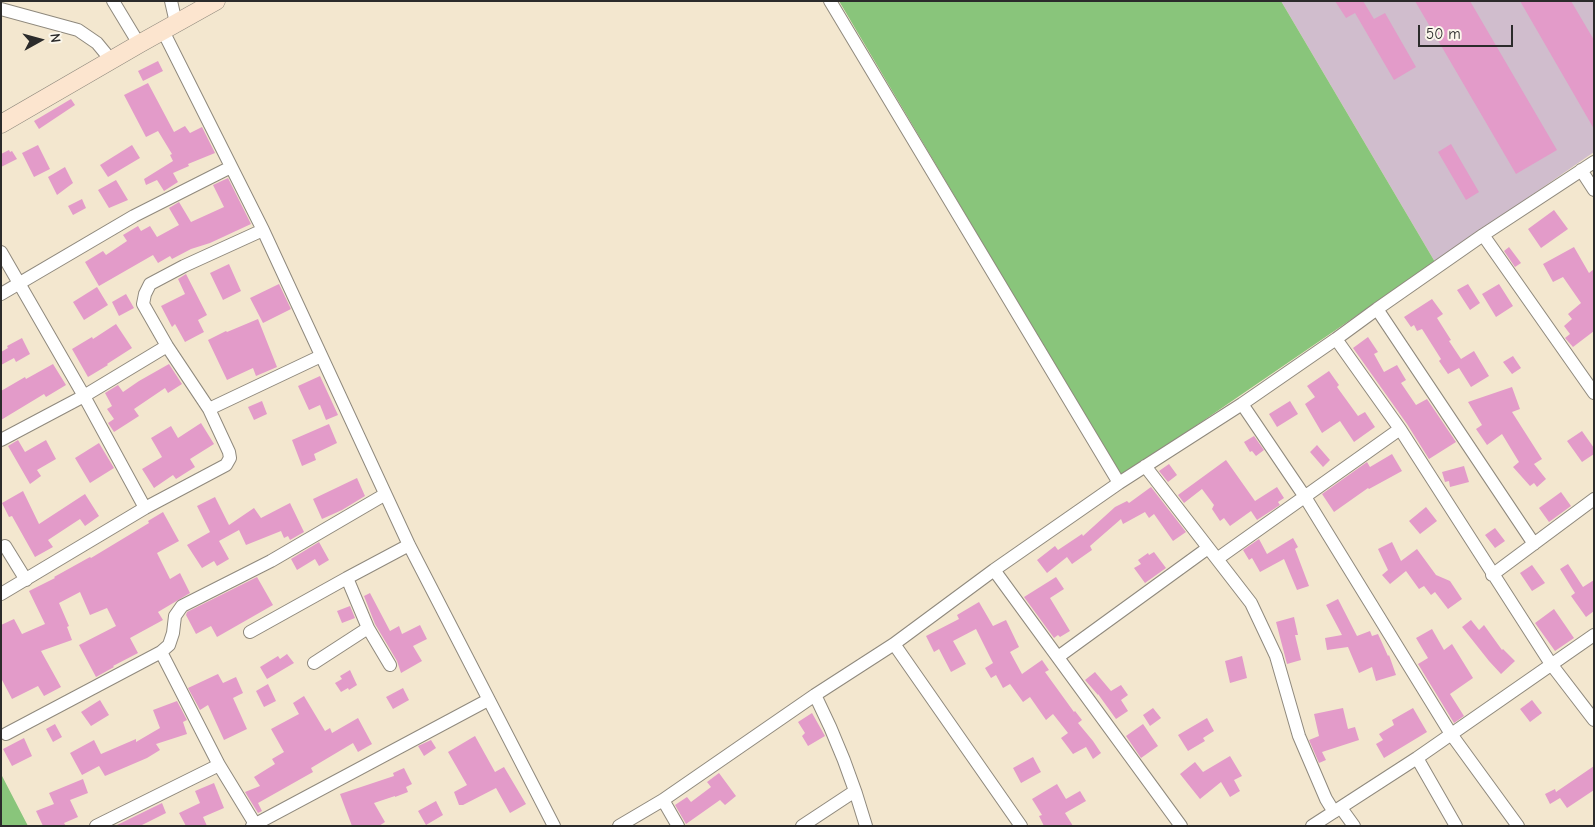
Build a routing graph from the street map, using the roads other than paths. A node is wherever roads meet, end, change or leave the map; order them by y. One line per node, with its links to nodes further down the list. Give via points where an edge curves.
1 (114, 1): 7 (street)
2 (170, 1): 6 (street)
3 (216, 1): 6 (main road)
4 (830, 1): 30 (street)
5 (1, 9): 8 (street, via 78,30 97,43)
6 (169, 27): 7 (main road); 11 (street)
7 (139, 44): 8 (main road)
8 (111, 60): 9 (main road)
9 (1, 124)
10 (1594, 162): 12 (street)
11 (230, 167): 14 (street); 17 (street, via 134,216)
12 (1581, 170): 13 (street); 15 (street)
13 (1594, 190)
14 (263, 230): 21 (street, via 150,284 144,304); 22 (street)
15 (1483, 235): 19 (street); 23 (street)
16 (1, 252): 17 (street)
17 (19, 284): 18 (street); 24 (street)
18 (1, 294)
19 (1377, 309): 20 (street); 35 (street)
20 (1336, 339): 25 (street); 27 (street)
21 (166, 346): 24 (street); 26 (street)
22 (321, 356): 26 (street); 31 (street)
23 (1594, 393)
24 (84, 396): 28 (street); 34 (street)
25 (1242, 404): 29 (street); 32 (street)
26 (209, 409): 34 (street, via 229,452 226,465)
27 (1400, 429): 32 (street); 41 (street)
28 (1, 440)
29 (1145, 466): 30 (street); 38 (street)
30 (1118, 483): 40 (street)
31 (384, 495): 36 (street); 49 (street, via 271,561 182,606 175,616 169,645)
32 (1305, 497): 39 (street); 58 (street)
33 (1594, 499): 35 (street)
34 (145, 508): 43 (street)
35 (1534, 544): 41 (street)
36 (409, 545): 42 (street); 55 (street)
37 (5, 546): 43 (street)
38 (1208, 548): 39 (street); 50 (street)
39 (1217, 559): 63 (street, via 1251,603 1276,656 1299,736 1326,799)
40 (994, 570): 48 (street); 50 (street)
41 (1492, 575): 52 (street)
42 (347, 578): 45 (street); 46 (street)
43 (26, 580): 44 (street)
44 (1, 594)
45 (368, 628): 51 (street); 53 (street)
46 (250, 632)
47 (1594, 635): 52 (street)
48 (894, 644): 54 (street); 71 (street)
49 (161, 652): 57 (street); 60 (street)
50 (1058, 657): 72 (street)
51 (314, 663)
52 (1552, 664): 56 (street); 58 (street)
53 (390, 665)
54 (815, 695): 61 (street); 62 (street)
55 (488, 700): 64 (street); 66 (street)
56 (1594, 720)
57 (6, 734)
58 (1452, 734): 59 (street); 76 (street)
59 (1418, 758): 63 (street); 75 (street)
60 (219, 765): 64 (street); 65 (street)
61 (856, 791): 69 (street); 70 (street)
62 (663, 800): 67 (street); 68 (street)
63 (1338, 810): 73 (street); 74 (street)
64 (253, 825)
65 (96, 826)
66 (554, 826)
67 (620, 826)
68 (678, 826)
69 (802, 826)
70 (866, 826)
71 (1021, 826)
72 (1181, 826)
73 (1312, 826)
74 (1354, 826)
75 (1456, 826)
76 (1518, 826)

